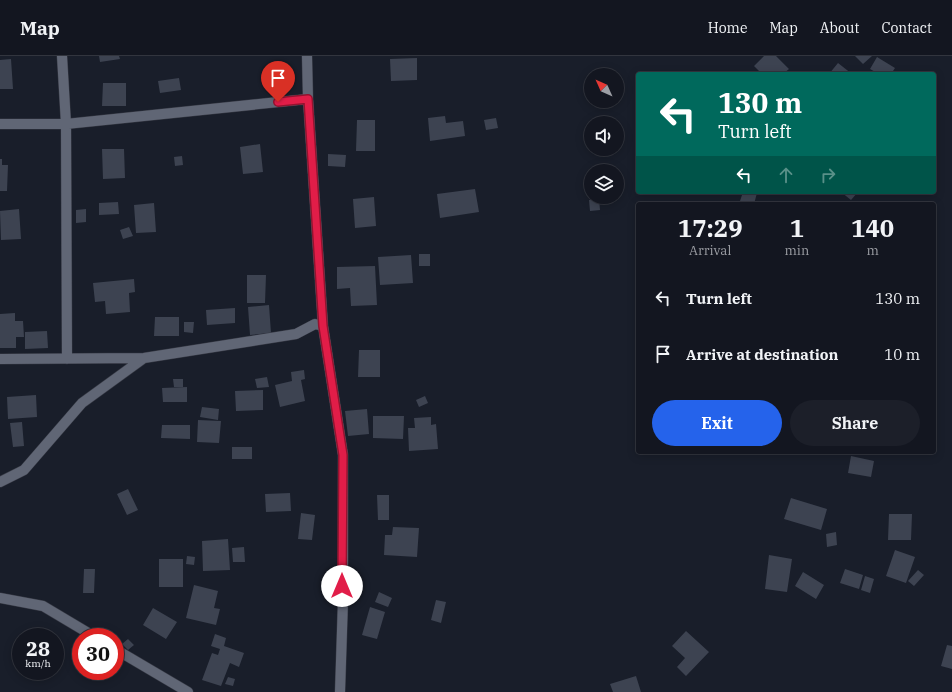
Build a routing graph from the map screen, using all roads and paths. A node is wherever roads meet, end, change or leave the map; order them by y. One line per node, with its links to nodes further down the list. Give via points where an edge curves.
1 (62, 56): 5 (street)
2 (307, 56): 3 (street)
3 (308, 99): 5 (street); 6 (street)
4 (0, 124): 5 (street)
5 (66, 124): 9 (street)
6 (323, 326): 7 (street, via 316,324 296,334); 15 (street, via 343,455)
7 (144, 358): 9 (street); 10 (street, via 82,403 24,470)
8 (0, 359): 9 (street)
9 (67, 359)
10 (0, 482)
11 (0, 598): 12 (street, via 43,606)
12 (80, 628)
13 (124, 654): 14 (street)
14 (188, 692)
15 (340, 692)

